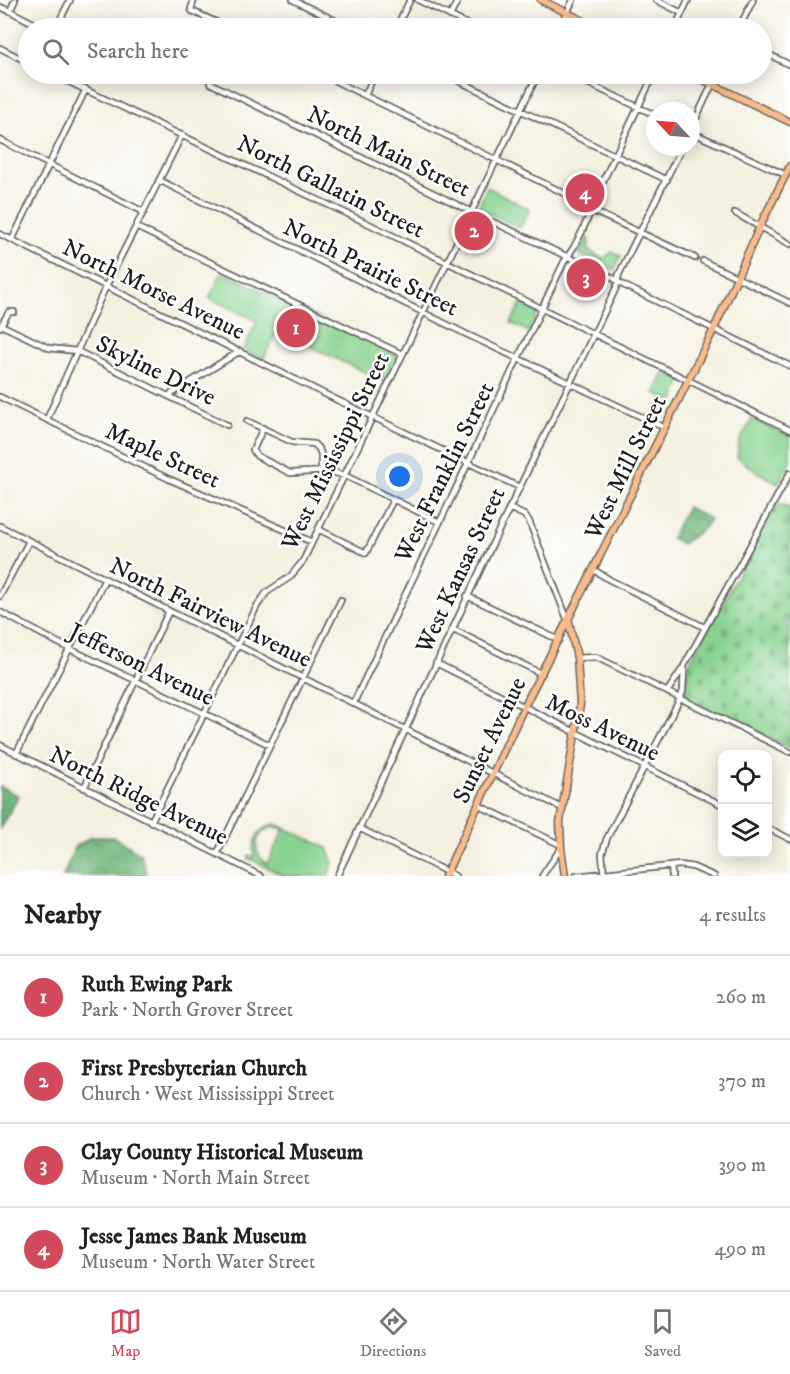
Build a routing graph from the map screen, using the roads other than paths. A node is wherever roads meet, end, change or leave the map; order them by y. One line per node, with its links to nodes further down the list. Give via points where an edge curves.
1 (15, 0): 14 (street)
2 (70, 0): 19 (street)
3 (194, 0): 20 (street, via 191,10)
4 (292, 0): 21 (street)
5 (410, 0): 22 (street)
6 (418, 0): 17 (street)
7 (458, 0): 17 (street)
8 (541, 0): 15 (main road)
9 (573, 0): 15 (street)
10 (656, 0): 16 (street)
11 (688, 0): 16 (street)
12 (753, 0): 27 (street)
13 (0, 7): 14 (street)
14 (10, 11): 18 (street)
15 (567, 13): 24 (street); 25 (main road)
16 (682, 13): 26 (street)
17 (450, 16): 23 (street)
18 (24, 18)
19 (61, 18)
20 (208, 18)
21 (330, 18)
22 (401, 18)
23 (453, 18)
24 (565, 18)
25 (577, 18)
26 (680, 18)
27 (744, 18)
28 (0, 48): 30 (street)
29 (772, 56): 31 (street)
30 (18, 57)
31 (790, 65)
32 (75, 84): 41 (street, North Gallatin Street)
33 (212, 84): 61 (street, North Main Street)
34 (342, 84): 42 (street)
35 (370, 84): 42 (street)
36 (465, 84): 45 (street)
37 (533, 84): 45 (street, West Mississippi Street)
38 (589, 84): 43 (street)
39 (649, 84): 43 (street, West Franklin Street)
40 (712, 84): 44 (street); 47 (main road)
41 (86, 89): 49 (street, North Gallatin Street); 54 (street)
42 (365, 95): 53 (street)
43 (638, 107): 46 (street); 51 (street, West Franklin Street)
44 (700, 110)
45 (520, 111): 51 (street); 53 (street, West Mississippi Street)
46 (646, 111)
47 (790, 122)
48 (700, 134): 56 (street)
49 (182, 135): 57 (street); 72 (street, North Gallatin Street)
50 (0, 140): 54 (street)
51 (615, 156): 58 (street); 59 (street, West Franklin Street)
52 (678, 156): 58 (street, West Kansas Street)
53 (497, 159): 59 (street); 61 (street, West Mississippi Street)
54 (49, 165): 60 (street); 67 (street)
55 (790, 166): 56 (main road, West Mill Street)
56 (786, 175): 64 (main road, West Mill Street)
57 (159, 180): 60 (street); 79 (street, North Prairie Street)
58 (667, 180): 65 (street, West Kansas Street)
59 (592, 208): 65 (street); 69 (street, West Franklin Street)
60 (144, 212): 63 (street)
61 (471, 212): 69 (street, North Main Street); 72 (street, West Mississippi Street)
62 (735, 213): 64 (street)
63 (136, 226): 75 (street); 85 (street)
64 (760, 226): 68 (street); 73 (main road, West Mill Street)
65 (640, 232): 70 (street); 74 (street, West Kansas Street)
66 (0, 234): 67 (street, North Morse Avenue)
67 (12, 240): 75 (street, North Morse Avenue)
68 (790, 244)
69 (568, 258): 74 (street, North Main Street); 77 (street, West Franklin Street)
70 (695, 258)
71 (703, 261): 73 (street)
72 (447, 262): 77 (street, North Gallatin Street); 79 (street, West Mississippi Street)
73 (737, 277): 76 (street); 81 (main road, West Mill Street)
74 (617, 281): 81 (street, North Main Street); 82 (street, West Kansas Street)
75 (106, 286): 83 (street); 84 (street, North Morse Avenue)
76 (790, 303)
77 (543, 309): 82 (street, North Gallatin Street); 86 (street, West Franklin Street)
78 (14, 312): 80 (street, via 9,312)
79 (422, 312): 85 (street, West Mississippi Street); 86 (street, North Prairie Street)
80 (1, 326): 83 (street, Skyline Drive, via 49,348)
81 (714, 329): 87 (street, North Main Street); 88 (main road, West Mill Street)
82 (593, 333): 88 (street, North Gallatin Street); 89 (street, West Kansas Street)
83 (77, 351): 91 (street, Skyline Drive); 93 (street)
84 (240, 351): 91 (street); 92 (street, North Morse Avenue)
85 (402, 354): 92 (street, West Mississippi Street)
86 (519, 359): 89 (street, North Prairie Street); 99 (street, West Franklin Street)
87 (790, 366)
88 (689, 380): 97 (main road, West Mill Street); 98 (street, North Gallatin Street)
89 (570, 382): 97 (street, North Prairie Street); 103 (street, West Kansas Street)
90 (0, 396): 93 (street, Maple Street)
91 (168, 396): 95 (street, Skyline Drive)
92 (372, 417): 99 (street, North Morse Avenue); 102 (street, West Mississippi Street)
93 (47, 419): 110 (street, Maple Street, via 169,479)
94 (247, 421): 96 (street)
95 (227, 425)
96 (263, 428): 100 (street, via 292,442 314,444 321,454); 100 (street, via 253,450 257,456 290,473)
97 (665, 428): 111 (main road, West Mill Street)
98 (790, 430)
99 (469, 463): 103 (street, North Morse Avenue); 106 (street, West Franklin Street)
100 (321, 471): 102 (street)
101 (790, 473): 119 (street)
102 (344, 475): 104 (street); 108 (street, West Mississippi Street)
103 (519, 487): 105 (street, West Kansas Street)
104 (393, 500): 106 (street); 108 (street, via 366,553)
105 (509, 508): 114 (street, West Kansas Street); 118 (street, via 529,521)
106 (439, 522): 132 (street, West Franklin Street)
107 (0, 526): 109 (street, North Fairview Avenue)
108 (318, 529): 110 (street, West Mississippi Street)
109 (28, 541): 112 (street, North Fairview Avenue); 113 (street)
110 (312, 542): 122 (street, West Mississippi Street, via 290,577 260,601)
111 (594, 570): 118 (main road, West Mill Street); 119 (street)
112 (105, 579): 116 (street, North Fairview Avenue); 123 (street)
113 (0, 596)
114 (467, 596): 120 (street, West Kansas Street); 121 (street)
115 (340, 600): 128 (street)
116 (170, 611): 122 (street, North Fairview Avenue); 129 (street)
117 (0, 612): 123 (street, Jefferson Avenue)
118 (569, 622): 121 (main road, Sunset Avenue); 124 (main road)
119 (704, 627): 126 (street)
120 (452, 629): 125 (street, West Kansas Street); 127 (street)
121 (559, 640): 127 (main road, Sunset Avenue)
122 (236, 645): 128 (street, North Fairview Avenue); 134 (street, West Mississippi Street)
123 (70, 648): 129 (street, Jefferson Avenue); 140 (street)
124 (577, 657): 130 (street, via 596,657); 136 (main road, via 580,705)
125 (436, 663): 133 (street, Moss Avenue); 135 (street, West Kansas Street)
126 (684, 666): 130 (street); 131 (street)
127 (542, 674): 133 (main road, Sunset Avenue)
128 (303, 678): 132 (street, North Fairview Avenue); 138 (street)
129 (136, 680): 134 (street, Jefferson Avenue); 143 (street)
130 (667, 692): 131 (street)
131 (680, 699): 139 (street); 141 (street)
132 (354, 702): 135 (street, North Fairview Avenue)
133 (524, 707): 136 (street, Moss Avenue); 142 (main road, Sunset Avenue)
134 (203, 714): 138 (street, Jefferson Avenue); 147 (street, West Mississippi Street)
135 (406, 729): 142 (street, North Fairview Avenue); 148 (street, West Kansas Street)
136 (575, 733): 141 (street, Moss Avenue); 146 (main road)
137 (0, 745): 140 (street, North Ridge Avenue)
138 (270, 745): 152 (street)
139 (790, 752)
140 (16, 754): 143 (street, North Ridge Avenue)
141 (645, 767): 144 (street, Moss Avenue); 155 (street, via 607,838 602,854)
142 (493, 773): 145 (main road, Sunset Avenue); 146 (street, North Fairview Avenue)
143 (84, 788): 147 (street, North Ridge Avenue)
144 (719, 804)
145 (478, 805): 151 (street); 154 (main road, Sunset Avenue)
146 (562, 808): 151 (main road)
147 (151, 822): 152 (street, North Ridge Avenue)
148 (359, 828): 154 (street); 157 (street, West Kansas Street)
149 (772, 830): 150 (street)
150 (790, 839)
151 (561, 847): 159 (street); 160 (main road)
152 (218, 854): 156 (street, North Ridge Avenue)
153 (671, 866): 155 (street); 162 (street); 163 (street, via 687,866)
154 (446, 874): 158 (street)
155 (604, 874): 161 (street)
156 (261, 876)
157 (337, 876)
158 (455, 876)
159 (542, 876)
160 (565, 876)
161 (576, 876)
162 (672, 876)
163 (714, 876)

